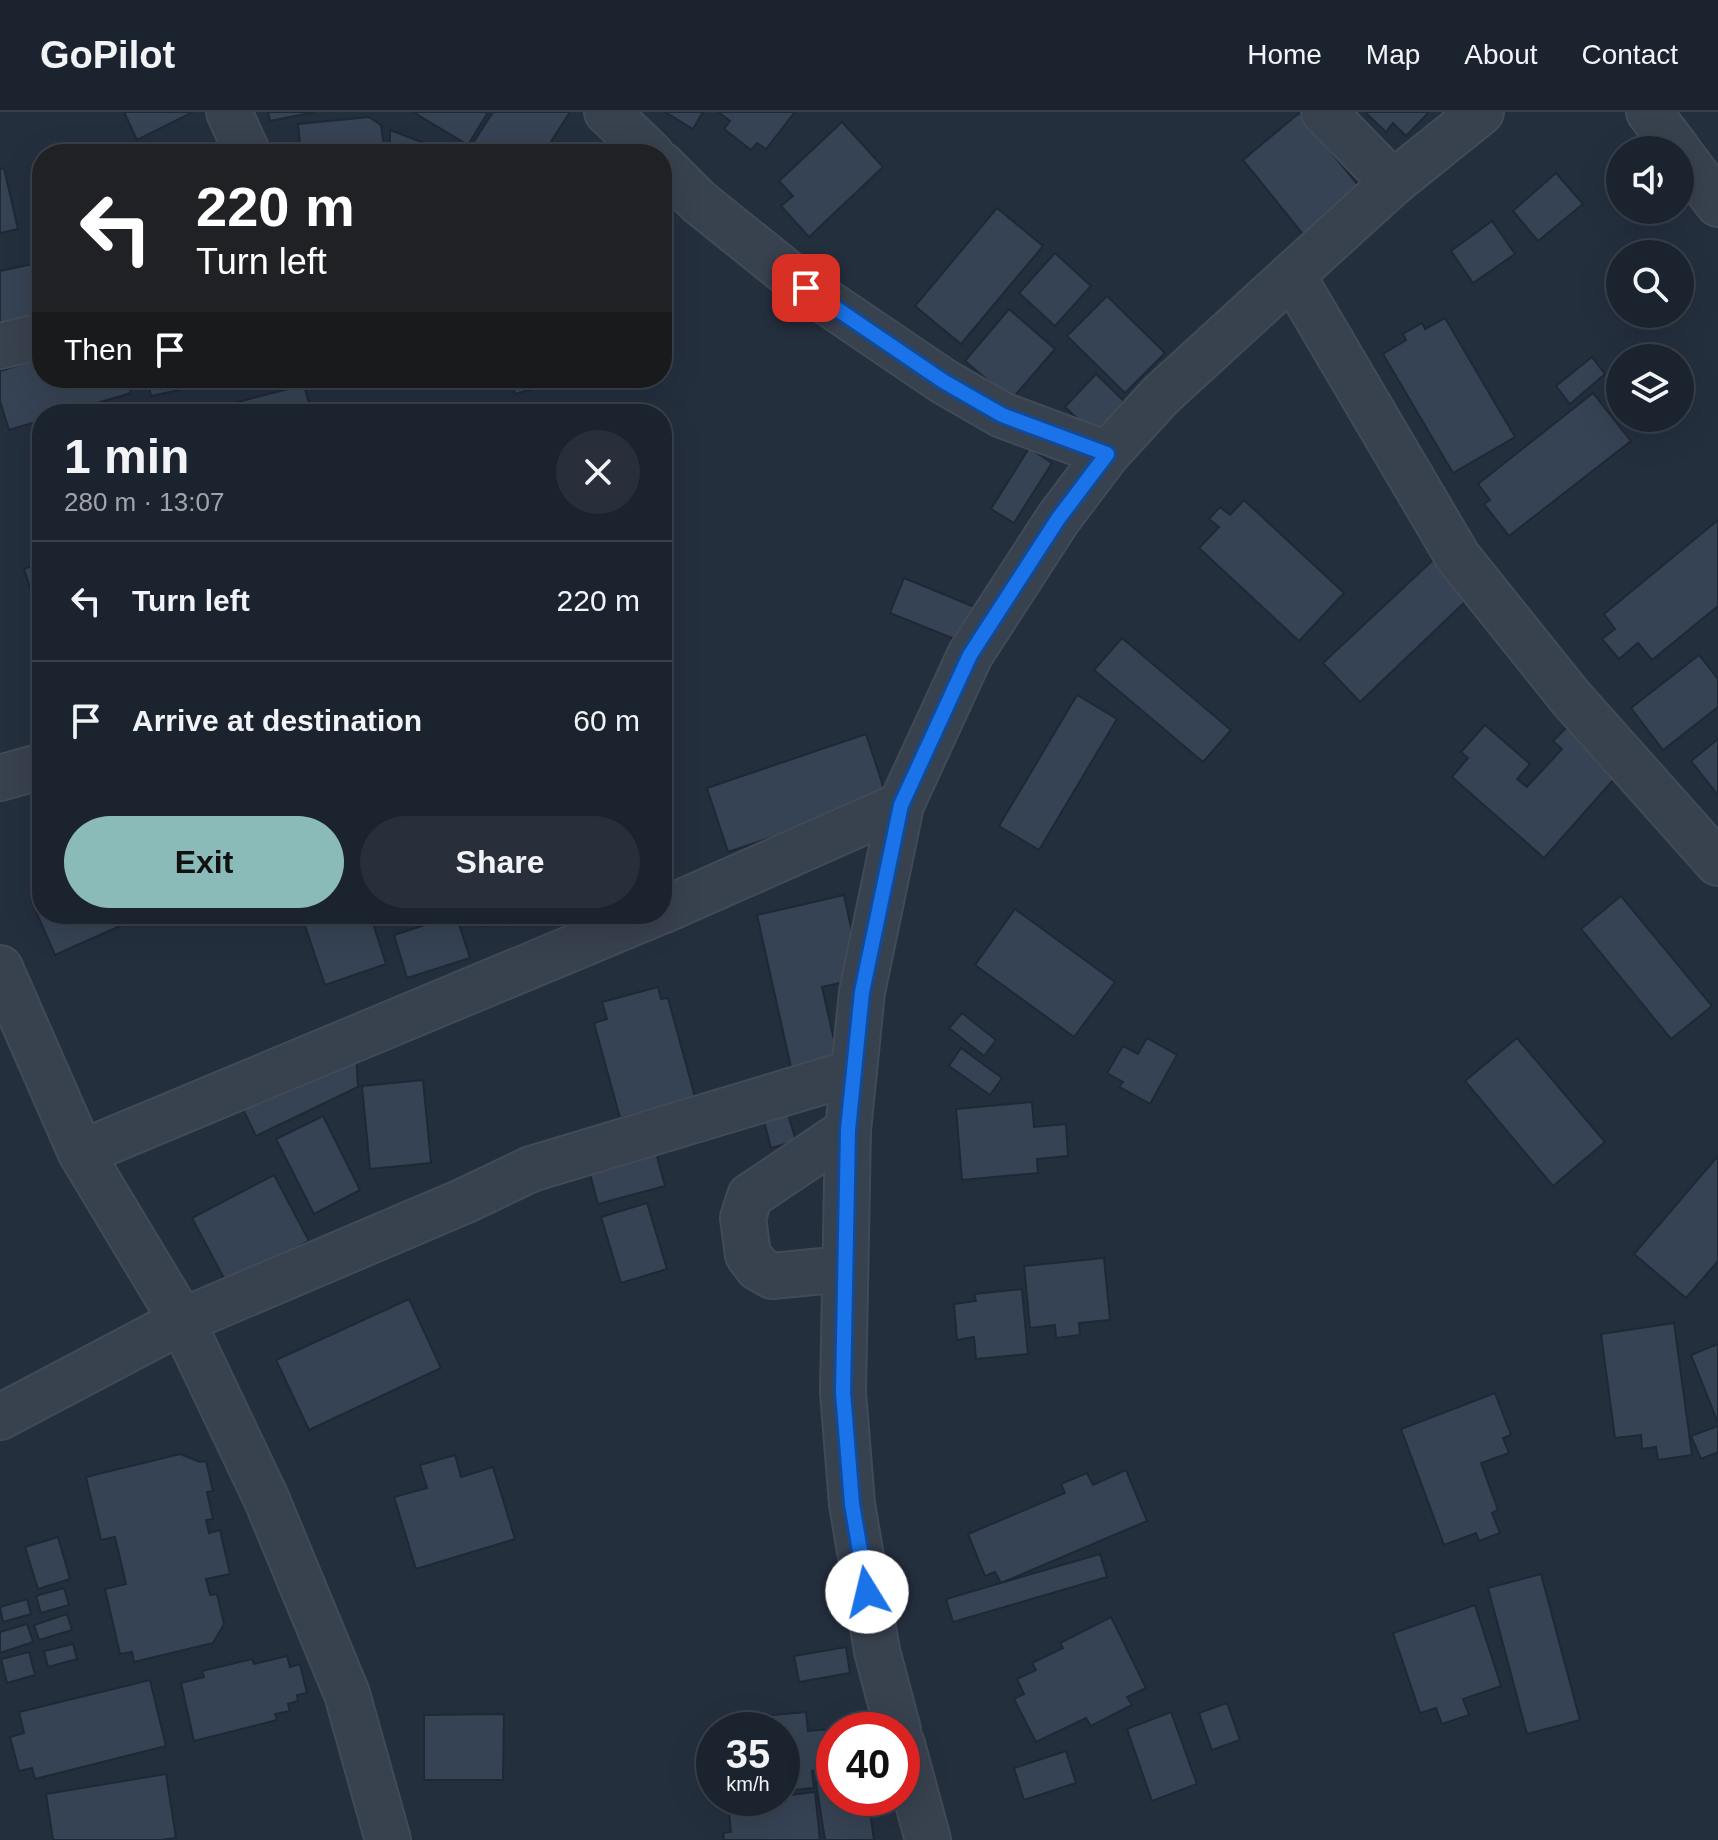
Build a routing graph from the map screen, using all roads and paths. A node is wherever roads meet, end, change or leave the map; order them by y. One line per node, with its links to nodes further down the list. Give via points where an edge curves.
1 (229, 112): 7 (street)
2 (607, 112): 8 (street)
3 (1324, 112): 11 (street)
4 (1481, 112): 11 (street)
5 (1649, 112): 6 (street)
6 (1667, 136)
7 (243, 144)
8 (641, 144)
9 (1694, 172): 12 (street)
10 (672, 175): 16 (street, via 806,288 943,381 1002,415)
11 (1393, 183): 13 (street)
12 (1718, 204)
13 (1292, 275): 16 (street, via 1161,395); 20 (street, via 1458,557 1571,698)
14 (32, 338): 15 (street)
15 (0, 346)
16 (1107, 454): 19 (street, via 970,655)
17 (32, 769): 18 (street)
18 (0, 778)
19 (901, 805): 21 (street); 24 (street, via 862,992)
20 (1718, 863)
21 (672, 907)
22 (630, 924): 26 (street)
23 (0, 968): 26 (street)
24 (854, 1072): 25 (street); 28 (street, via 531,1169)
25 (848, 1130): 27 (street); 27 (street, via 750,1196 743,1218 748,1255 772,1276)
26 (81, 1153): 28 (street)
27 (844, 1269): 30 (street, via 843,1392 852,1504 877,1651)
28 (182, 1321): 29 (street); 32 (street, via 266,1498 347,1694)
29 (0, 1417)
30 (893, 1712)
31 (920, 1810): 33 (street)
32 (388, 1840)
33 (928, 1840)

